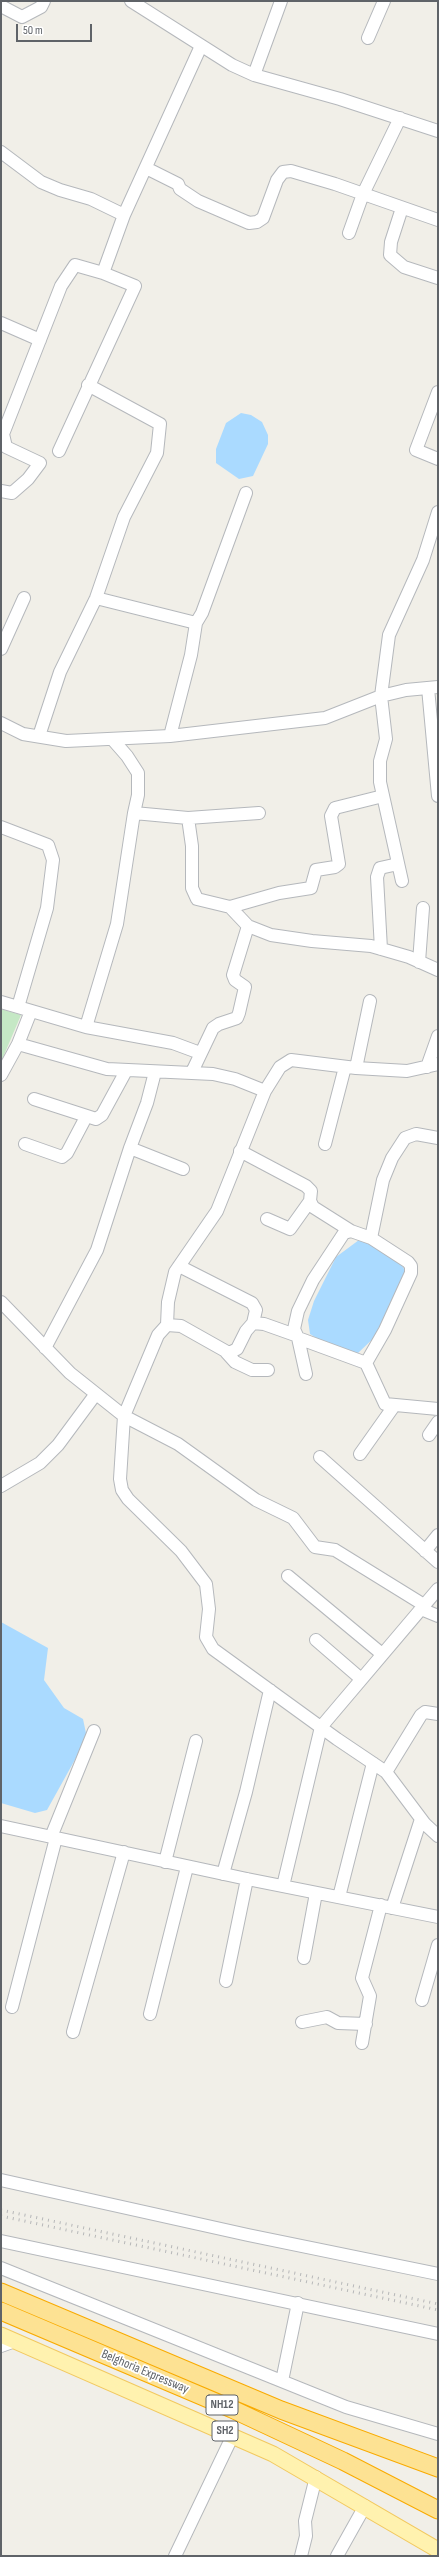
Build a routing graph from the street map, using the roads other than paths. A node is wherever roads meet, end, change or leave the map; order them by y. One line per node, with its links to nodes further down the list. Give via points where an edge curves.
1 (44, 1): 5 (street, via 41,7 22,17)
2 (131, 1): 7 (street)
3 (281, 1): 8 (street)
4 (384, 1): 6 (street)
5 (1, 6)
6 (368, 38)
7 (201, 46): 8 (street, via 232,66); 12 (street)
8 (254, 75): 9 (street)
9 (400, 118): 10 (street); 13 (street)
10 (437, 127)
11 (1, 152): 15 (street, via 41,182 91,199)
12 (146, 168): 13 (street, via 178,184 198,201 249,223 263,218 283,172 291,172); 15 (street)
13 (363, 194): 14 (street); 17 (street)
14 (402, 208): 16 (street); 19 (street, via 391,242 390,255 404,267)
15 (124, 215): 18 (street)
16 (438, 220)
17 (349, 233)
18 (103, 273): 21 (street, via 76,265 61,286); 22 (street, via 134,286)
19 (438, 278)
20 (1, 323): 21 (street)
21 (40, 340): 26 (street, via 3,434 6,447 40,463 28,479 12,493)
22 (88, 385): 24 (street); 30 (street, via 160,424 158,453 124,517)
23 (438, 392): 25 (street, via 416,450)
24 (59, 451)
25 (438, 459)
26 (1, 491)
27 (246, 493): 31 (street)
28 (438, 512): 34 (street, via 424,560 389,635)
29 (24, 598): 32 (street)
30 (96, 598): 31 (street); 36 (street, via 60,672)
31 (196, 623): 37 (street, via 191,655)
32 (1, 649)
33 (433, 688): 34 (street, via 406,690); 39 (street)
34 (381, 696): 37 (street, via 325,718); 40 (street, via 386,739 380,770)
35 (1, 724): 36 (street, via 23,734)
36 (39, 736): 38 (street, via 66,741)
37 (170, 736): 38 (street)
38 (113, 740): 42 (street, via 138,773 138,795)
39 (436, 759): 41 (street)
40 (383, 796): 46 (street); 48 (street, via 335,808 332,816 339,864 316,870 311,888 279,893)
41 (438, 796)
42 (134, 813): 44 (street); 58 (street, via 117,924)
43 (259, 813): 44 (street)
44 (188, 818): 48 (street, via 192,846 192,888 196,899)
45 (1, 828): 56 (street, via 48,845 53,860 47,908)
46 (398, 864): 47 (street); 51 (street, via 380,868 377,877)
47 (402, 881)
48 (230, 907): 50 (street)
49 (423, 908): 52 (street)
50 (248, 926): 51 (street, via 271,935); 61 (street, via 233,975 235,980 245,987 239,1013 236,1018 213,1028)
51 (381, 949): 52 (street)
52 (419, 962): 53 (street)
53 (438, 970)
54 (370, 1001): 63 (street)
55 (1, 1002): 56 (street)
56 (18, 1007): 57 (street)
57 (31, 1011): 58 (street); 60 (street)
58 (86, 1027): 61 (street, via 150,1038)
59 (438, 1036): 62 (street)
60 (18, 1044): 64 (street, via 82,1064); 67 (street)
61 (200, 1053): 66 (street)
62 (433, 1066): 63 (street, via 407,1071)
63 (351, 1068): 68 (street, via 291,1060 280,1067); 73 (street)
64 (126, 1071): 65 (street); 70 (street, via 102,1114 96,1119)
65 (155, 1072): 66 (street); 74 (street, via 147,1104)
66 (192, 1072): 68 (street, via 235,1079)
67 (1, 1075)
68 (265, 1091): 75 (street)
69 (34, 1098): 70 (street)
70 (86, 1117): 72 (street, via 67,1152 62,1156)
71 (438, 1138): 80 (street, via 416,1134 405,1138 400,1145 383,1180)
72 (25, 1144)
73 (325, 1144)
74 (130, 1148): 76 (street); 86 (street, via 97,1250)
75 (240, 1151): 77 (street, via 306,1186 311,1191); 81 (street, via 217,1211)
76 (183, 1169)
77 (310, 1202): 78 (street, via 290,1229); 79 (street)
78 (267, 1219)
79 (351, 1231): 80 (street); 85 (street, via 344,1233 313,1280 298,1311 294,1329)
80 (371, 1238): 88 (street, via 408,1262 411,1273 385,1330)
81 (180, 1266): 83 (street, via 252,1303 256,1310); 84 (street, via 171,1284)
82 (1, 1302): 86 (street)
83 (254, 1324): 85 (street, via 264,1324); 87 (street, via 246,1331 237,1349 232,1353)
84 (167, 1325): 87 (street, via 181,1326); 94 (street, via 158,1335)
85 (297, 1336): 88 (street); 90 (street)
86 (45, 1348): 91 (street)
87 (226, 1352): 89 (street, via 235,1362 246,1367)
88 (366, 1363): 92 (street, via 383,1402)
89 (268, 1370)
90 (306, 1374)
91 (95, 1395): 94 (street); 99 (street, via 58,1445 40,1463)
92 (394, 1406): 93 (street); 97 (street)
93 (438, 1409)
94 (124, 1416): 105 (street, via 178,1444 256,1500 293,1518 315,1548 335,1550); 110 (street, via 120,1479 122,1490 181,1551 206,1584 209,1609 206,1637 213,1649)
95 (438, 1422): 96 (street)
96 (429, 1435)
97 (360, 1454)
98 (320, 1458): 101 (street)
99 (1, 1486)
100 (438, 1535): 101 (street)
101 (425, 1551): 102 (street)
102 (438, 1562)
103 (288, 1576): 108 (street)
104 (438, 1589): 105 (street)
105 (422, 1607): 106 (street); 108 (street)
106 (438, 1616)
107 (316, 1640): 109 (street)
108 (382, 1654): 109 (street)
109 (360, 1678): 112 (street)
110 (270, 1690): 112 (street); 124 (street)
111 (438, 1714): 116 (street, via 425,1712 421,1715)
112 (321, 1727): 115 (street); 126 (street)
113 (94, 1731): 120 (street)
114 (196, 1741): 122 (street)
115 (373, 1763): 116 (street); 128 (street)
116 (386, 1772): 117 (street)
117 (421, 1819): 119 (street); 129 (street)
118 (1, 1826): 120 (street)
119 (438, 1836)
120 (54, 1837): 121 (street); 135 (street)
121 (124, 1852): 122 (street); 139 (street)
122 (165, 1862): 123 (street)
123 (187, 1866): 124 (street); 136 (street)
124 (223, 1874): 125 (street)
125 (247, 1879): 126 (street); 133 (street)
126 (283, 1886): 127 (street)
127 (316, 1893): 128 (street); 132 (street)
128 (339, 1897): 129 (street)
129 (386, 1907): 130 (street); 138 (street, via 362,1978 370,1996)
130 (438, 1917)
131 (438, 1945): 134 (street)
132 (304, 1958)
133 (226, 1981)
134 (422, 2000)
135 (12, 2007)
136 (150, 2014)
137 (302, 2022): 138 (street, via 326,2018 338,2023)
138 (366, 2024): 140 (street)
139 (73, 2032)
140 (362, 2043)
141 (1, 2180): 144 (street)
142 (1, 2241): 146 (street)
143 (1, 2268): 150 (street)
144 (438, 2274)
145 (1, 2292): 153 (highway, Belghoria Expressway / NH12, via 281,2410)
146 (298, 2303): 148 (street); 150 (street)
147 (1, 2311): 156 (highway, Belghoria Expressway / NH12, via 232,2409 343,2461)
148 (438, 2334)
149 (6, 2341): 152 (main road, SH2)
150 (282, 2381): 151 (street, via 346,2407)
151 (438, 2434)
152 (233, 2435): 154 (main road, SH2); 158 (street)
153 (438, 2468)
154 (316, 2477): 155 (main road, SH2); 159 (street)
155 (365, 2506): 157 (main road, SH2); 160 (street)
156 (438, 2510)
157 (438, 2550)
158 (175, 2556)
159 (301, 2556)
160 (337, 2556)

